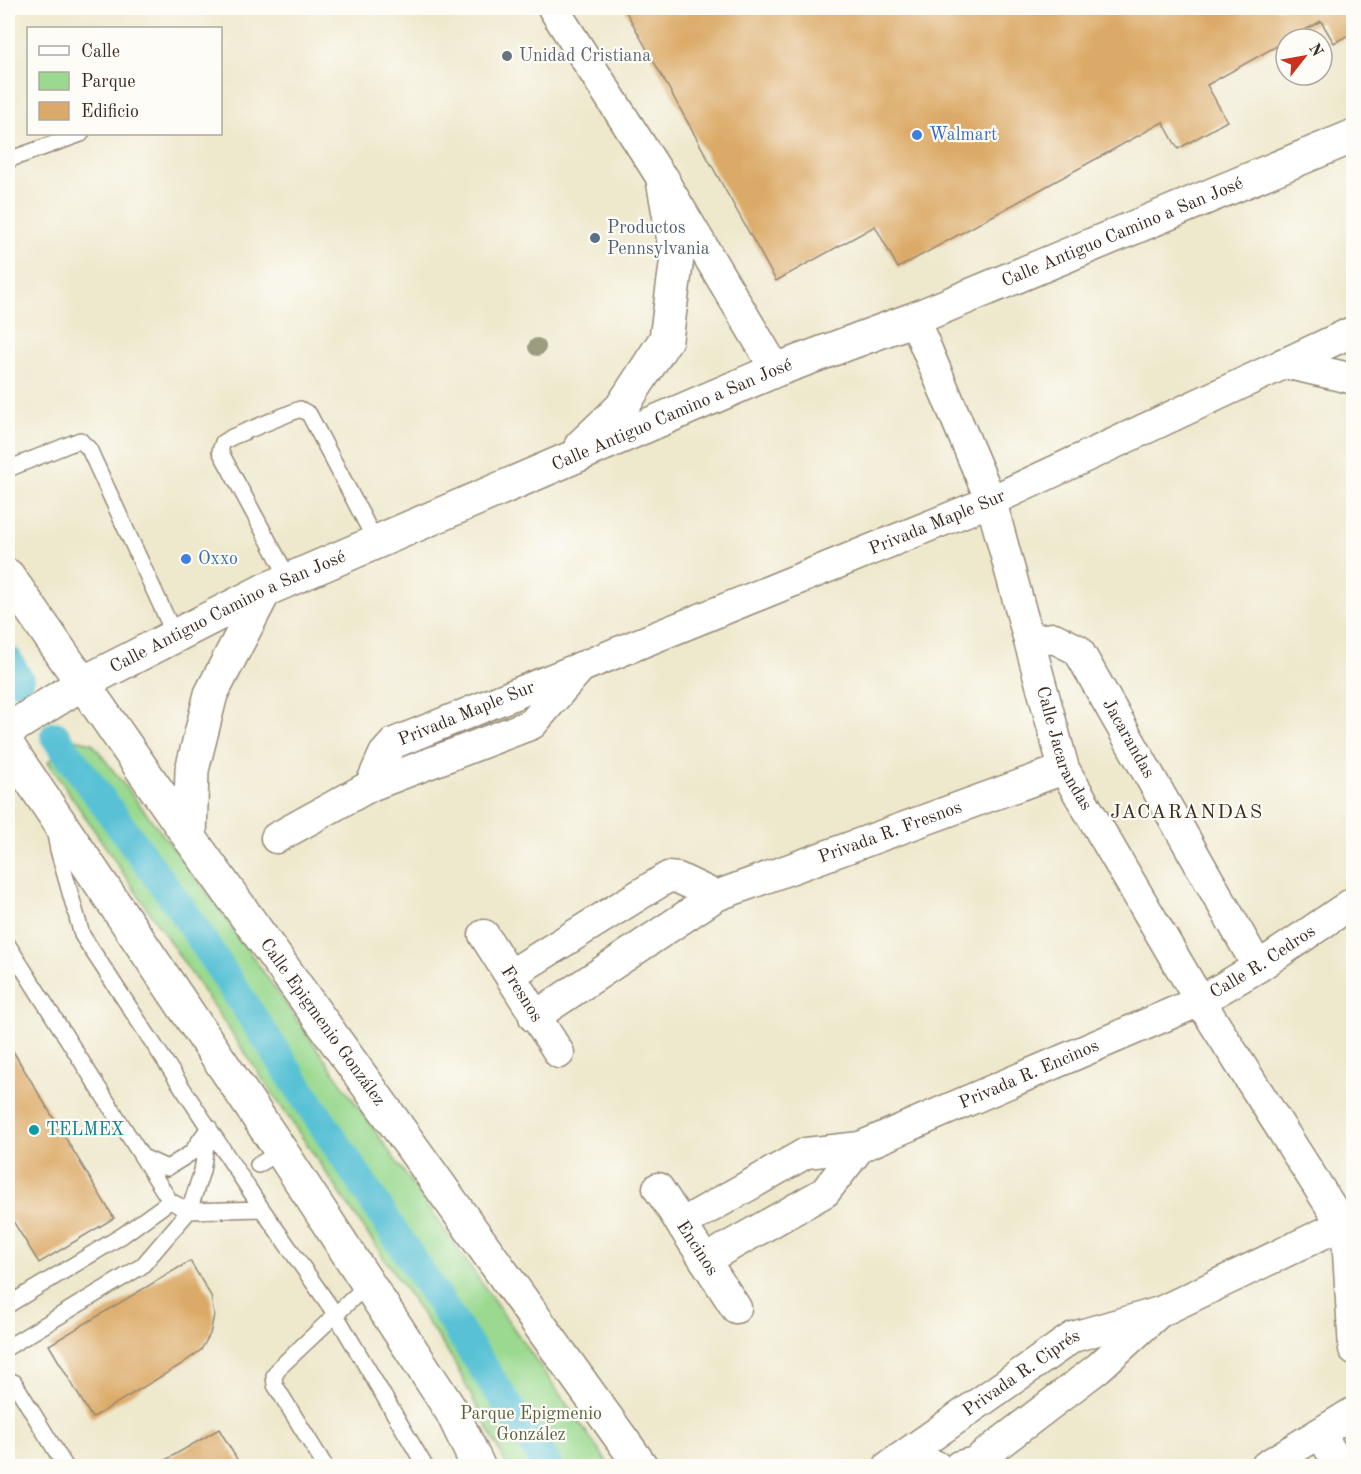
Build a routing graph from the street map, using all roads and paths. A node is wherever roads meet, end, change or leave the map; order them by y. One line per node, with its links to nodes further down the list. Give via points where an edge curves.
1 (553, 8): 5 (street)
2 (78, 135): 4 (lane)
3 (1353, 136): 6 (street, Calle Antiguo Camino a San José)
4 (8, 160)
5 (663, 180): 9 (street); 11 (street, via 677,258 666,339 621,408)
6 (914, 319): 9 (street, Calle Antiguo Camino a San José); 13 (street, Calle Jacarandas)
7 (1353, 331): 8 (street, Privada Maple Sur)
8 (1284, 363): 10 (street); 13 (street, Privada Maple Sur)
9 (776, 370): 11 (street, Calle Antiguo Camino a San José)
10 (1353, 379)
11 (564, 461): 14 (street, Calle Antiguo Camino a San José)
12 (8, 469): 17 (lane, via 80,440 89,449)
13 (991, 501): 18 (street, Calle Jacarandas); 24 (street, Privada Maple Sur, via 394,743 384,754 370,786)
14 (376, 542): 16 (street, Calle Antiguo Camino a San José); 16 (lane, via 309,414 300,409 232,437 223,442 220,451)
15 (8, 576): 19 (street, Calle Epigmenio González)
16 (277, 585): 17 (street, Calle Antiguo Camino a San José); 23 (street, via 211,694 192,770)
17 (175, 636): 19 (street, Calle Antiguo Camino a San José)
18 (1029, 641): 21 (street, Calle Jacarandas); 29 (street, Jacarandas, via 1054,638 1078,650)
19 (76, 687): 20 (street, Calle Antiguo Camino a San José); 23 (street, Calle Epigmenio González)
20 (8, 735): 22 (street)
21 (1064, 768): 25 (street, Privada R. Fresnos); 31 (street, Calle Jacarandas)
22 (52, 811): 34 (lane, via 58,850 82,935); 44 (street, via 269,1158)
23 (190, 838): 59 (street, Calle Epigmenio González)
24 (276, 838)
25 (716, 896): 30 (street, via 668,877); 32 (street, Privada R. Fresnos)
26 (1353, 902): 29 (street, Calle R. Cedros)
27 (484, 935): 30 (street, Fresnos)
28 (8, 945): 36 (lane)
29 (1258, 967): 31 (street, Calle R. Cedros)
30 (510, 975): 32 (street, Fresnos)
31 (1200, 1001): 35 (street, Privada R. Encinos); 42 (street, Calle Jacarandas)
32 (534, 1017): 33 (street, Fresnos)
33 (559, 1053)
34 (209, 1127): 36 (lane, via 191,1153 167,1168); 39 (lane); 40 (lane, via 202,1171)
35 (860, 1147): 41 (street, Privada R. Encinos, via 806,1153); 43 (street, Privada R. Encinos, via 825,1192)
36 (144, 1158): 38 (lane)
37 (658, 1188): 41 (street, Encinos)
38 (170, 1201): 40 (lane); 45 (lane, via 123,1235)
39 (262, 1209): 40 (lane); 48 (lane)
40 (189, 1211): 49 (lane, via 142,1266)
41 (681, 1224): 43 (street, Encinos)
42 (1347, 1235): 47 (street, Privada R. Ciprés); 50 (street)
43 (705, 1260): 46 (street, Encinos)
44 (368, 1284): 48 (lane); 58 (street, via 452,1412)
45 (8, 1305)
46 (736, 1308)
47 (1160, 1312): 54 (street, Privada R. Ciprés, via 1066,1341); 61 (street, Privada R. Ciprés, via 1059,1399 975,1462)
48 (336, 1315): 56 (lane, via 274,1376 275,1385); 57 (lane)
49 (8, 1347)
50 (1353, 1349)
51 (10, 1380): 55 (lane)
52 (1353, 1412): 53 (street)
53 (1320, 1432): 62 (street); 63 (street)
54 (893, 1464): 60 (street, Privada R. Ciprés)
55 (65, 1467)
56 (325, 1467)
57 (425, 1467)
58 (478, 1467)
59 (641, 1467)
60 (936, 1467)
61 (959, 1467)
62 (1266, 1467)
63 (1340, 1467)

